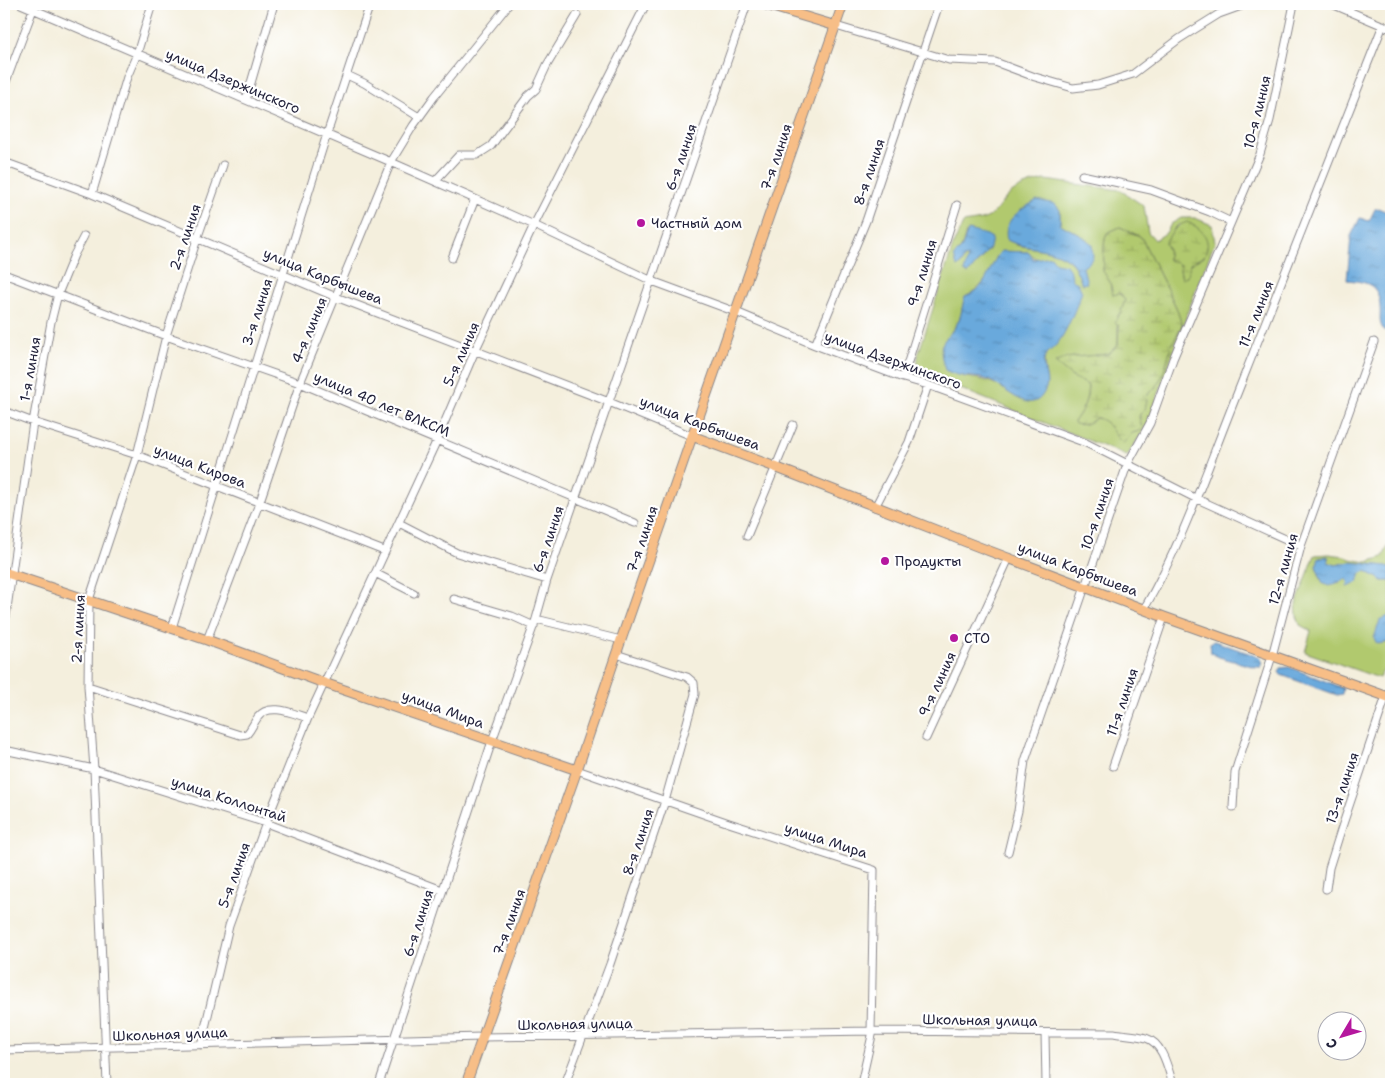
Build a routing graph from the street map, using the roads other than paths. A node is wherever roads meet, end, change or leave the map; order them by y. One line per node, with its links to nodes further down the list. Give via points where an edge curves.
1 (22, 4): 14 (street, улица Дзержинского)
2 (152, 4): 20 (street)
3 (274, 4): 23 (street)
4 (370, 4): 21 (street, 3-я линия)
5 (510, 4): 24 (street, 4-я линия)
6 (646, 4): 35 (street, 5-я линия)
7 (747, 4): 41 (street, 6-я линия)
8 (763, 4): 17 (main road)
9 (843, 4): 17 (main road, 7-я линия)
10 (939, 4): 19 (street, 8-я линия)
11 (1252, 4): 19 (street, via 1219,14 1133,74 1098,85 1073,88 995,62 949,60)
12 (1294, 4): 34 (street, 10-я линия, via 1270,120 1260,154)
13 (1332, 4): 16 (street)
14 (34, 6): 20 (street, улица Дзержинского); 22 (street)
15 (578, 15): 30 (street, via 536,89 490,146 477,155 459,155)
16 (1383, 25): 18 (street); 64 (street, 11-я линия)
17 (836, 26): 19 (street); 44 (main road, 7-я линия)
18 (1391, 29)
19 (922, 52): 47 (street, 8-я линия, via 866,221)
20 (137, 54): 23 (street, улица Дзержинского); 31 (street)
21 (346, 75): 24 (street); 25 (street, 3-я линия)
22 (4, 87)
23 (246, 100): 25 (street, улица Дзержинского)
24 (419, 117): 27 (street, 4-я линия)
25 (326, 134): 27 (street, улица Дзержинского); 40 (street, 3-я линия)
26 (4, 162): 31 (street, улица Карбышева)
27 (391, 162): 30 (street, улица Дзержинского); 43 (street, 4-я линия)
28 (223, 166): 37 (street, 2-я линия)
29 (1082, 175): 34 (street, via 1151,190)
30 (435, 181): 32 (street, улица Дзержинского)
31 (92, 194): 37 (street, улица Карбышева)
32 (474, 199): 35 (street, улица Дзержинского); 38 (street)
33 (957, 204): 50 (street, 9-я линия)
34 (1231, 222): 60 (street, 10-я линия, via 1150,423)
35 (534, 225): 41 (street, улица Дзержинского); 48 (street, 5-я линия)
36 (84, 236): 42 (street, 1-я линия)
37 (197, 239): 40 (street, улица Карбышева); 45 (street, 2-я линия)
38 (452, 258)
39 (4, 274): 42 (street, улица 40 лет ВЛКСМ)
40 (282, 274): 43 (street, улица Карбышева); 49 (street, 3-я линия)
41 (652, 281): 44 (street, улица Дзержинского); 53 (street, 6-я линия)
42 (58, 294): 45 (street, улица 40 лет ВЛКСМ); 55 (street, 1-я линия)
43 (336, 297): 48 (street, улица Карбышева); 51 (street, 4-я линия)
44 (736, 312): 47 (street, улица Дзержинского); 57 (main road, 7-я линия)
45 (166, 336): 49 (street, улица 40 лет ВЛКСМ); 59 (street, 2-я линия)
46 (1374, 342): 70 (street, 12-я линия)
47 (815, 345): 50 (street, улица Дзержинского)
48 (475, 351): 53 (street, улица Карбышева); 58 (street, 5-я линия)
49 (253, 367): 51 (street, улица 40 лет ВЛКСМ); 62 (street, 3-я линия)
50 (902, 378): 52 (street, улица Дзержинского)
51 (300, 383): 58 (street, улица 40 лет ВЛКСМ); 65 (street, 4-я линия)
52 (928, 385): 60 (street, улица Дзержинского, via 1086,444); 66 (street, via 909,442)
53 (609, 402): 57 (street, улица Карбышева); 63 (street, 6-я линия)
54 (4, 411): 55 (street, улица Кирова)
55 (33, 422): 59 (street, улица Кирова); 74 (street, 1-я линия)
56 (793, 425): 61 (street)
57 (692, 436): 61 (main road, улица Карбышева); 86 (main road, 7-я линия)
58 (437, 440): 63 (street, улица 40 лет ВЛКСМ); 68 (street, 5-я линия)
59 (137, 455): 62 (street, улица Кирова); 79 (street, 2-я линия)
60 (1127, 465): 64 (street, улица Дзержинского); 76 (street, 10-я линия)
61 (775, 467): 66 (main road, улица Карбышева); 69 (street)
62 (216, 486): 65 (street, улица Кирова); 83 (street, 3-я линия)
63 (576, 498): 67 (street, улица 40 лет ВЛКСМ); 75 (street, 6-я линия)
64 (1195, 498): 70 (street, улица Дзержинского); 80 (street, 11-я линия, via 1163,576)
65 (260, 501): 71 (street, улица Кирова); 85 (street, 4-я линия)
66 (875, 506): 72 (main road, улица Карбышева)
67 (635, 523)
68 (399, 524): 71 (street, 5-я линия); 75 (street, via 457,553)
69 (747, 536)
70 (1301, 546): 88 (street, 12-я линия)
71 (384, 551): 73 (street, 5-я линия)
72 (1009, 558): 76 (main road, улица Карбышева); 93 (street, 9-я линия)
73 (375, 573): 77 (street); 89 (street, 5-я линия)
74 (8, 574): 79 (main road, улица Мира); 84 (street, 1-я линия)
75 (547, 580): 82 (street, 6-я линия)
76 (1084, 586): 80 (main road, улица Карбышева); 102 (street, 10-я линия, via 1025,761)
77 (414, 593)
78 (454, 599): 82 (street)
79 (89, 600): 83 (main road, улица Мира); 90 (street, 2-я линия)
80 (1144, 609): 81 (main road, улица Карбышева)
81 (1164, 617): 88 (main road, улица Карбышева); 96 (street, 11-я линия)
82 (535, 622): 86 (street); 94 (street, 6-я линия)
83 (172, 628): 85 (main road, улица Мира)
84 (4, 630)
85 (207, 640): 89 (main road, улица Мира)
86 (621, 640): 87 (main road, 7-я линия)
87 (616, 654): 98 (main road, 7-я линия); 99 (street, 8-я линия, via 687,677 694,683 695,694)
88 (1272, 656): 91 (main road, улица Карбышева); 100 (street, 12-я линия, via 1235,772)
89 (324, 683): 92 (street, 5-я линия); 94 (main road, улица Мира)
90 (88, 686): 92 (street, via 240,735 247,734 266,710 281,710); 97 (street, 2-я линия)
91 (1389, 697): 104 (street, 13-я линия, via 1341,830)
92 (308, 718): 101 (street, 5-я линия)
93 (926, 738)
94 (492, 741): 98 (main road, улица Мира); 103 (street, 6-я линия)
95 (4, 750): 97 (street, улица Коллонтай)
96 (1113, 766)
97 (94, 769): 101 (street, улица Коллонтай); 111 (street, 2-я линия)
98 (577, 770): 99 (street, улица Мира); 107 (main road, 7-я линия)
99 (665, 801): 105 (street, улица Мира, via 874,870); 108 (street, 8-я линия)
100 (1233, 807)
101 (266, 823): 103 (street, улица Коллонтай); 110 (street, 5-я линия, via 230,926)
102 (1008, 852)
103 (442, 890): 109 (street, 6-я линия)
104 (1326, 890)
105 (872, 1031): 106 (street, Школьная улица); 108 (street, Школьная улица); 117 (street)
106 (1045, 1033): 118 (street); 119 (street, Школьная улица, via 1146,1038 1159,1048)
107 (482, 1037): 108 (street, Школьная улица); 109 (street, Школьная улица); 115 (main road, 7-я линия)
108 (582, 1037): 116 (street, 8-я линия)
109 (393, 1040): 110 (street, Школьная улица); 114 (street, 6-я линия)
110 (201, 1045): 111 (street, Школьная улица)
111 (105, 1048): 112 (street, Школьная улица); 113 (street, 2-я линия)
112 (4, 1050)
113 (107, 1084)
114 (379, 1084)
115 (466, 1084)
116 (565, 1084)
117 (861, 1084)
118 (1046, 1084)
119 (1173, 1084)

